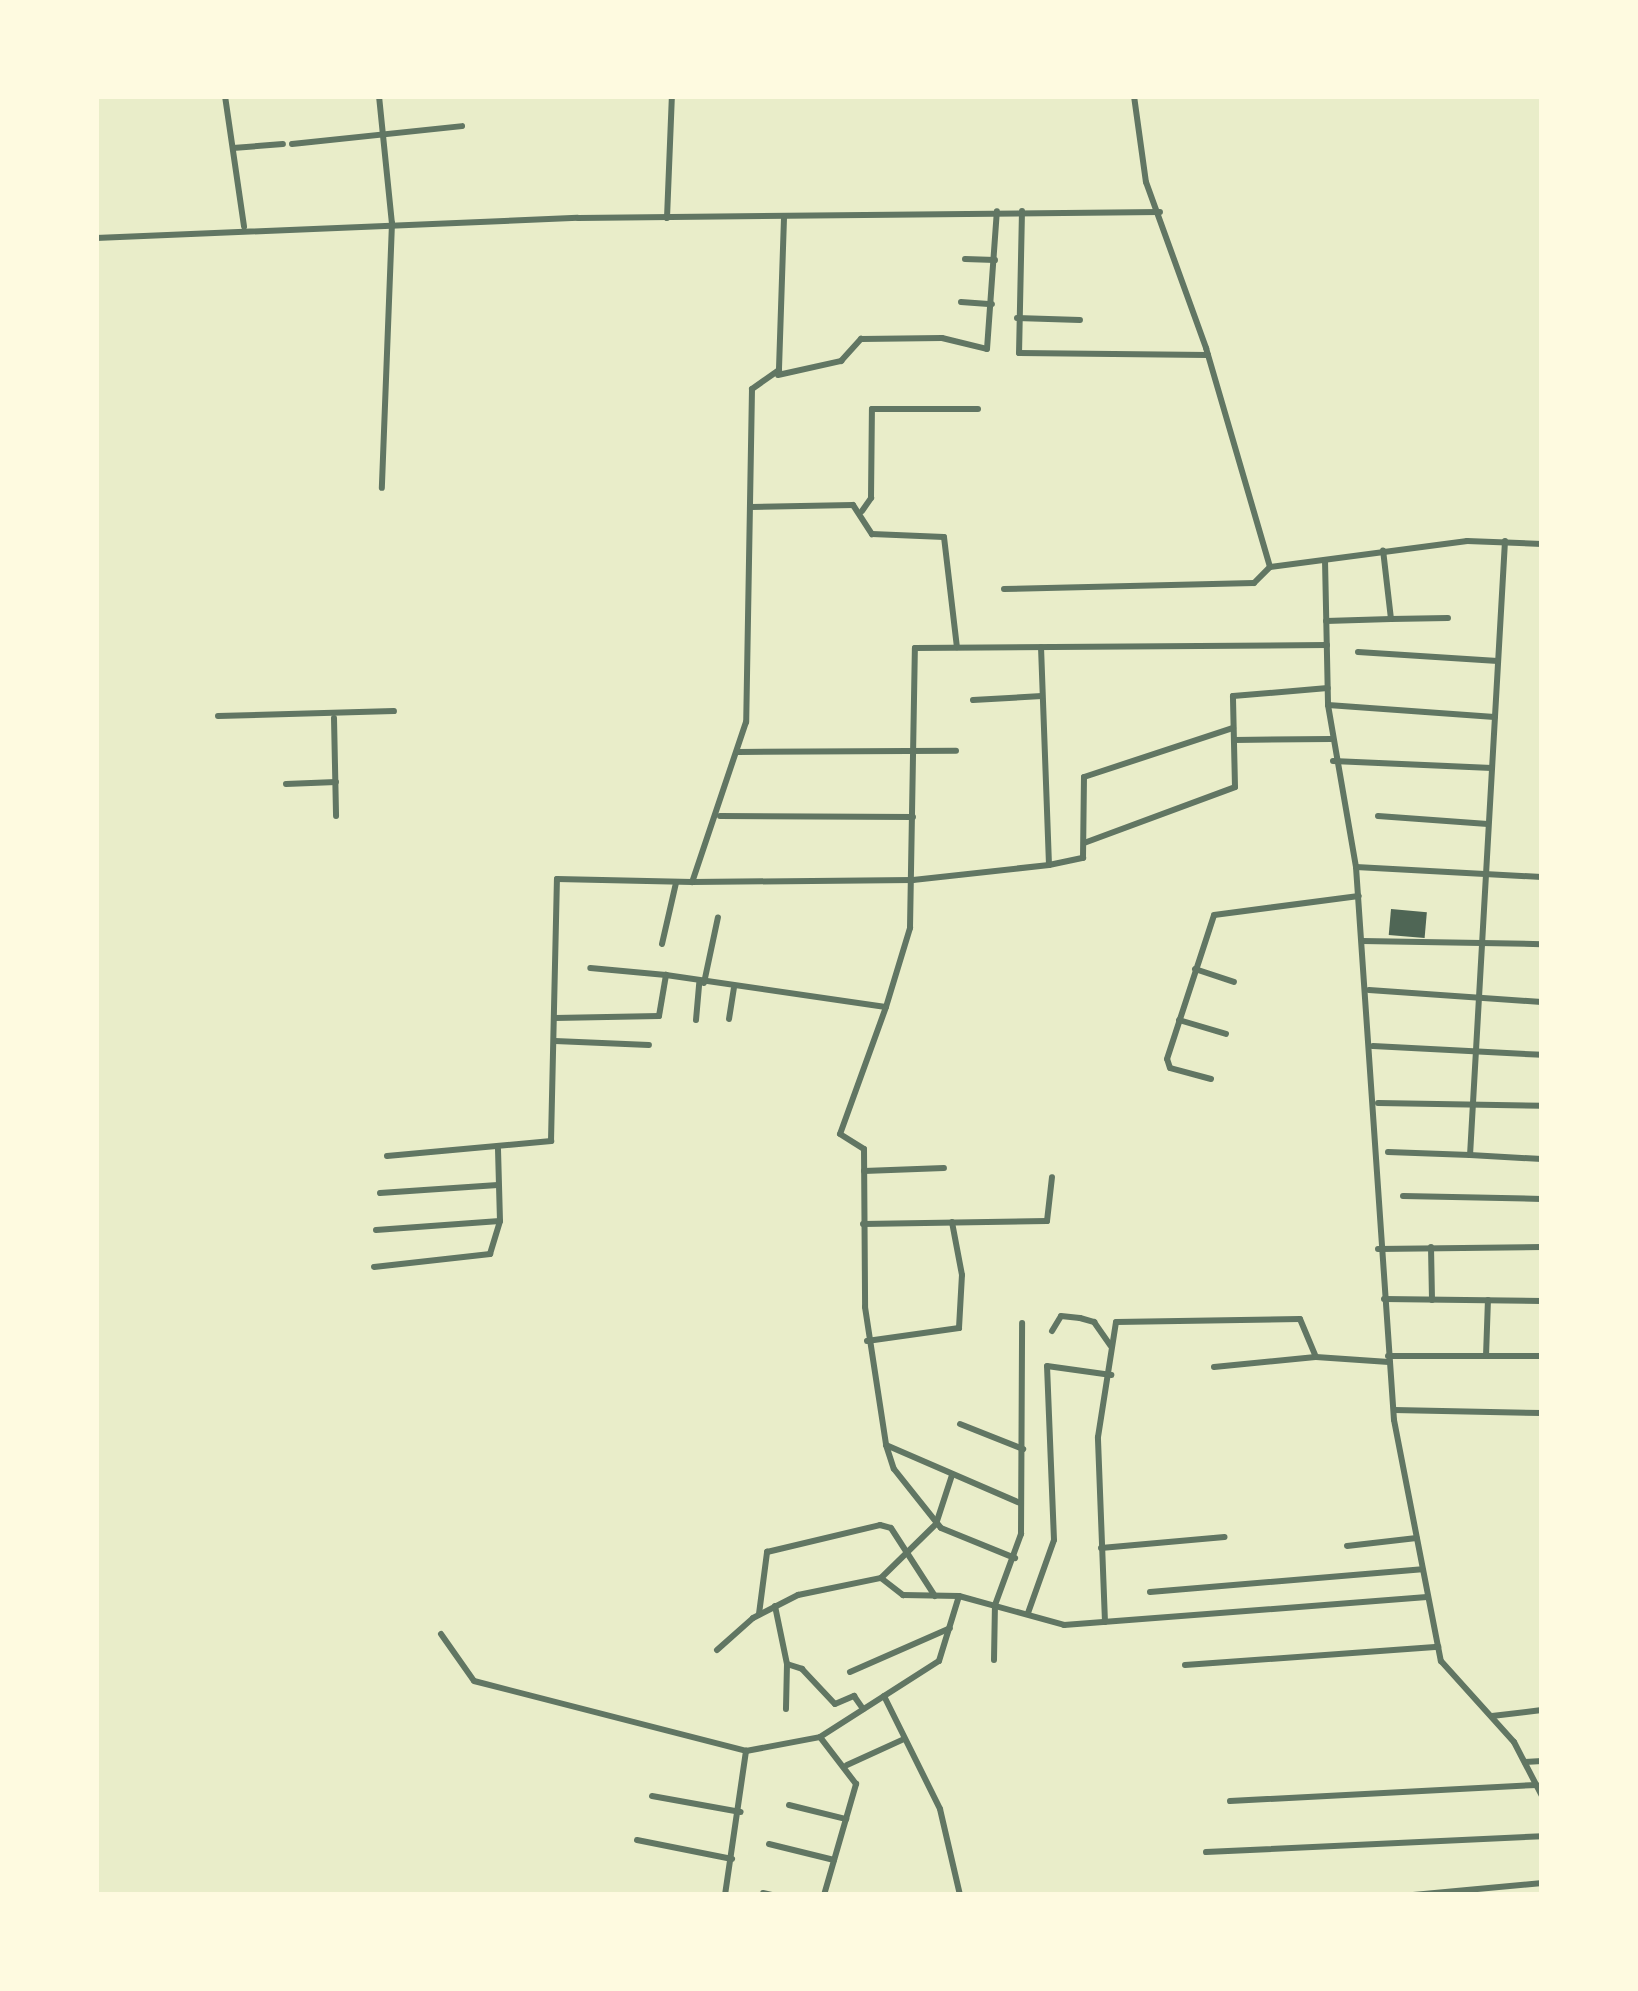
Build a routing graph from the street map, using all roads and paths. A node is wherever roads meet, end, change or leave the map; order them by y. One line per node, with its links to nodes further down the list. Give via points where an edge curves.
1 (225, 96): 7 (street)
2 (379, 96): 6 (street)
3 (672, 96): 11 (street)
4 (1134, 96): 10 (street, via 1142,163)
5 (461, 126): 6 (street)
6 (382, 134): 7 (street); 13 (street)
7 (232, 148): 14 (street)
8 (998, 211): 9 (street); 12 (street); 17 (street)
9 (1022, 212): 10 (street); 20 (street)
10 (1160, 212): 22 (street)
11 (667, 218): 12 (street); 13 (street)
12 (784, 218): 23 (street)
13 (392, 223): 14 (street); 25 (street)
14 (244, 226): 15 (street)
15 (96, 238)
16 (965, 259): 17 (street)
17 (994, 260): 19 (street)
18 (961, 302): 19 (street)
19 (992, 304): 23 (street, via 987,349 942,338 861,339 841,361)
20 (1017, 317): 21 (street); 22 (street, via 1022,354)
21 (1080, 320)
22 (1208, 355): 32 (street)
23 (778, 375): 26 (street, via 752,389)
24 (978, 409): 27 (street, via 872,409 871,497)
25 (382, 488)
26 (751, 507): 27 (street); 54 (street, via 748,705)
27 (862, 511): 38 (street, via 872,534 944,537)
28 (1505, 541): 29 (street); 30 (street); 41 (street)
29 (1542, 544)
30 (1383, 550): 31 (street); 35 (street)
31 (1325, 560): 32 (street); 36 (street)
32 (1270, 567): 33 (street, via 1254,584)
33 (1004, 589)
34 (1448, 618): 35 (street)
35 (1390, 619): 36 (street)
36 (1326, 621): 37 (street)
37 (1327, 645): 39 (street); 42 (street)
38 (957, 647): 39 (street); 55 (street, via 912,654)
39 (1041, 647): 43 (street)
40 (1358, 652): 41 (street)
41 (1498, 661): 48 (street)
42 (1328, 688): 45 (street); 50 (street, via 1238,693)
43 (1043, 696): 44 (street); 66 (street)
44 (974, 700)
45 (1328, 705): 48 (street); 51 (street)
46 (394, 711): 49 (street)
47 (218, 716): 49 (street)
48 (1495, 717): 57 (street)
49 (334, 718): 58 (street)
50 (1233, 728): 52 (street); 65 (street, via 1084,777)
51 (1331, 739): 52 (street); 56 (street)
52 (1234, 740): 65 (street, via 1231,791)
53 (956, 751): 55 (street)
54 (738, 752): 55 (street); 61 (street)
55 (913, 752): 63 (street)
56 (1333, 761): 57 (street); 67 (street)
57 (1492, 768): 64 (street)
58 (336, 782): 59 (street); 60 (street)
59 (286, 784)
60 (336, 816)
61 (720, 816): 63 (street); 71 (street)
62 (1378, 816): 64 (street)
63 (913, 817): 70 (street)
64 (1489, 824): 68 (street)
65 (1084, 843): 66 (street, via 1077,865)
66 (1049, 865): 70 (street)
67 (1356, 867): 68 (street); 73 (street)
68 (1486, 874): 69 (street); 76 (street)
69 (1542, 878)
70 (913, 880): 71 (street); 88 (street, via 909,937)
71 (692, 882): 72 (street)
72 (676, 883): 77 (street); 89 (street, via 557,879)
73 (1358, 896): 75 (street); 80 (street, via 1214,915)
74 (718, 917): 83 (street)
75 (1362, 941): 76 (street); 121 (street)
76 (1482, 941): 78 (street); 86 (street)
77 (662, 944)
78 (1542, 944)
79 (590, 968): 81 (street)
80 (1195, 969): 82 (street); 92 (street)
81 (666, 975): 83 (street); 89 (street, via 657,1019)
82 (1234, 982)
83 (701, 983): 84 (street); 91 (street)
84 (734, 988): 88 (street); 90 (street)
85 (1369, 990): 86 (street)
86 (1480, 995): 87 (street); 97 (street)
87 (1542, 1001)
88 (886, 1007): 109 (street, via 841,1135 863,1144)
89 (555, 1018): 94 (street)
90 (729, 1019)
91 (696, 1020)
92 (1179, 1020): 93 (street); 99 (street, via 1167,1064)
93 (1226, 1034)
94 (555, 1041): 95 (street); 103 (street, via 554,1137)
95 (649, 1045)
96 (1373, 1046): 97 (street)
97 (1474, 1053): 98 (street); 101 (street)
98 (1542, 1054)
99 (1211, 1079)
100 (1378, 1102): 101 (street)
101 (1472, 1102): 102 (street); 105 (street)
102 (1542, 1106)
103 (498, 1148): 106 (street); 111 (street)
104 (1388, 1152): 105 (street)
105 (1470, 1155): 107 (street)
106 (387, 1156)
107 (1542, 1160)
108 (944, 1168): 109 (street)
109 (864, 1171): 117 (street)
110 (1052, 1177): 116 (street, via 1047,1221)
111 (498, 1185): 112 (street); 115 (street)
112 (380, 1193)
113 (1402, 1196): 114 (street)
114 (1542, 1198)
115 (500, 1221): 118 (street); 122 (street, via 494,1248 483,1257)
116 (952, 1222): 117 (street); 129 (street, via 962,1275 958,1328)
117 (863, 1223): 129 (street)
118 (376, 1230)
119 (1431, 1247): 120 (street); 121 (street); 124 (street)
120 (1542, 1247)
121 (1378, 1249): 123 (street)
122 (374, 1267)
123 (1383, 1299): 124 (street); 134 (street)
124 (1432, 1300): 125 (street)
125 (1488, 1300): 126 (street); 131 (street)
126 (1542, 1301)
127 (1022, 1323): 141 (street)
128 (1052, 1331): 130 (street, via 1060,1316 1094,1322)
129 (867, 1341): 140 (street)
130 (1113, 1349): 133 (street, via 1120,1319 1300,1319); 136 (street)
131 (1486, 1356): 132 (street); 134 (street)
132 (1542, 1356)
133 (1316, 1358): 134 (street); 135 (street)
134 (1389, 1359): 137 (street)
135 (1214, 1367)
136 (1111, 1375): 148 (street, via 1098,1437); 160 (street, via 1047,1366 1054,1540)
137 (1394, 1409): 138 (street); 146 (street)
138 (1542, 1413)
139 (960, 1424): 141 (street)
140 (886, 1445): 142 (street); 144 (street, via 893,1469)
141 (1024, 1450): 143 (street)
142 (952, 1474): 143 (street); 144 (street)
143 (1022, 1504): 150 (street)
144 (936, 1523): 149 (street); 150 (street)
145 (1226, 1537): 148 (street)
146 (1417, 1538): 147 (street); 151 (street)
147 (1347, 1546)
148 (1101, 1548): 161 (street)
149 (908, 1553): 152 (street); 155 (street); 159 (street, via 886,1525 773,1549 764,1557)
150 (1016, 1558): 157 (street)
151 (1422, 1569): 153 (street); 156 (street)
152 (881, 1578): 155 (street, via 903,1595); 158 (street)
153 (1150, 1592)
154 (959, 1596): 155 (street); 157 (street); 162 (street)
155 (935, 1597)
156 (1426, 1597): 161 (street); 164 (street)
157 (995, 1604): 160 (street); 166 (street)
158 (775, 1605): 159 (street); 167 (street)
159 (759, 1614): 165 (street)
160 (1027, 1614): 161 (street, via 1064,1625)
161 (1105, 1622)
162 (950, 1628): 169 (street); 170 (street, via 939,1661)
163 (441, 1634): 177 (street, via 474,1681)
164 (1438, 1647): 168 (street); 174 (street, via 1448,1671)
165 (717, 1650)
166 (994, 1660)
167 (787, 1664): 171 (street); 172 (street, via 835,1705 854,1696)
168 (1185, 1665)
169 (850, 1672)
170 (884, 1696): 172 (street); 176 (street)
171 (786, 1708)
172 (863, 1709): 175 (street)
173 (1542, 1710): 174 (street)
174 (1492, 1716): 179 (street)
175 (820, 1737): 177 (street); 180 (street)
176 (905, 1738): 180 (street); 197 (street, via 946,1825)
177 (746, 1750): 186 (street)
178 (1542, 1761): 179 (street)
179 (1525, 1762): 181 (street)
180 (847, 1765): 187 (street, via 856,1784)
181 (1537, 1785): 183 (street); 184 (street)
182 (652, 1796): 186 (street)
183 (1542, 1796)
184 (1230, 1801)
185 (789, 1804): 187 (street)
186 (741, 1812): 192 (street)
187 (846, 1819): 193 (street)
188 (1542, 1836): 191 (street)
189 (637, 1840): 192 (street)
190 (769, 1844): 193 (street)
191 (1206, 1852)
192 (732, 1858): 195 (street)
193 (834, 1860): 196 (street)
194 (1542, 1883): 198 (street)
195 (725, 1895)
196 (824, 1895)
197 (960, 1895)
198 (1413, 1895)

